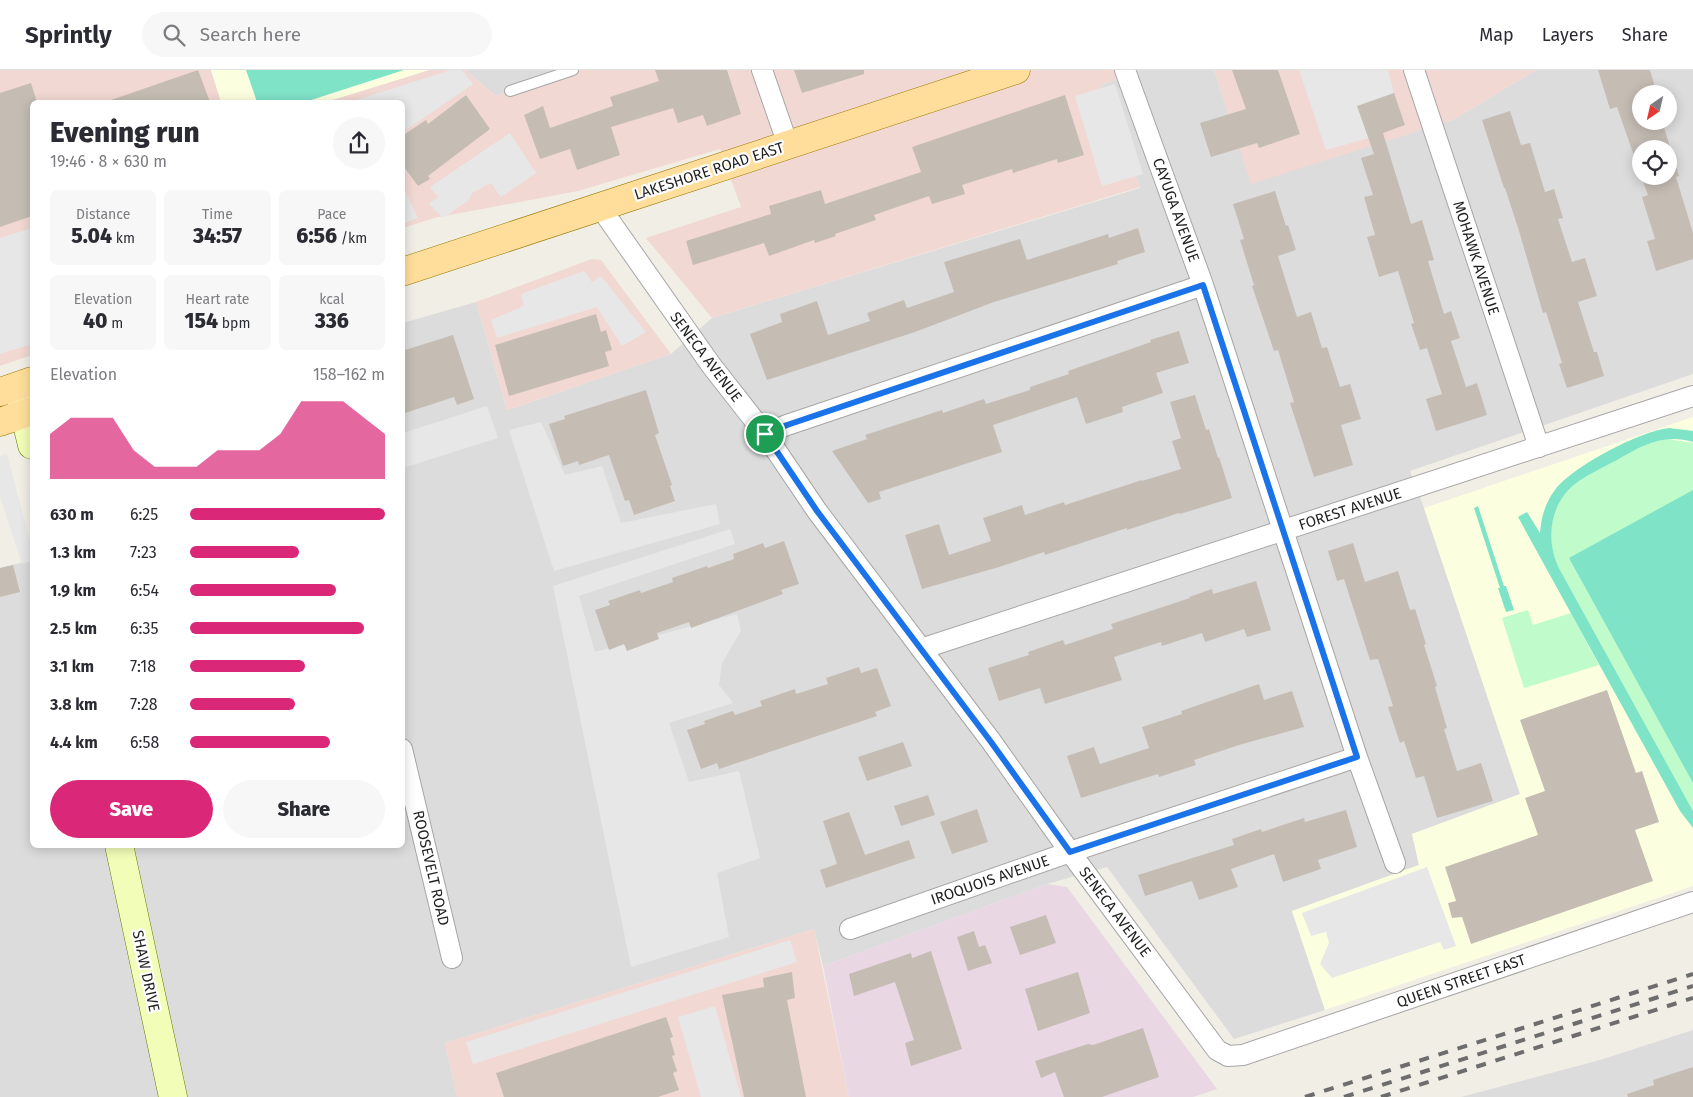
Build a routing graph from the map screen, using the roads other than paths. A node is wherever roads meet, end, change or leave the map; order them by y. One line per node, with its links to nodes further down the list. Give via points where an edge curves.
1 (573, 70): 6 (lane)
2 (762, 70): 7 (street)
3 (1016, 70): 7 (main road, LAKESHORE ROAD EAST)
4 (1125, 70): 10 (street, CAYUGA AVENUE)
5 (1414, 70): 16 (street, MOHAWK AVENUE)
6 (510, 91)
7 (788, 145): 8 (main road, LAKESHORE ROAD EAST)
8 (600, 207): 9 (main road, LAKESHORE ROAD EAST); 15 (street, SENECA AVENUE, via 711,365)
9 (405, 271)
10 (1203, 285): 15 (street); 17 (street, CAYUGA AVENUE)
11 (17, 386): 13 (street)
12 (1693, 396): 16 (street, FOREST AVENUE)
13 (29, 412): 14 (main road)
14 (0, 422)
15 (765, 434): 18 (street, SENECA AVENUE, via 817,511)
16 (1538, 447): 17 (street, FOREST AVENUE)
17 (1283, 531): 18 (street, FOREST AVENUE); 19 (street, CAYUGA AVENUE)
18 (921, 649): 22 (street, SENECA AVENUE)
19 (1357, 757): 22 (street, IROQUOIS AVENUE); 23 (street, CAYUGA AVENUE)
20 (405, 762): 26 (street, ROOSEVELT ROAD)
21 (120, 848): 28 (street, SHAW DRIVE)
22 (1070, 852): 25 (street, IROQUOIS AVENUE); 27 (street, SENECA AVENUE, via 1217,1050)
23 (1394, 863)
24 (1693, 902): 27 (street, QUEEN STREET EAST, via 1244,1055)
25 (850, 929)
26 (452, 958)
27 (1228, 1056)
28 (173, 1097)

